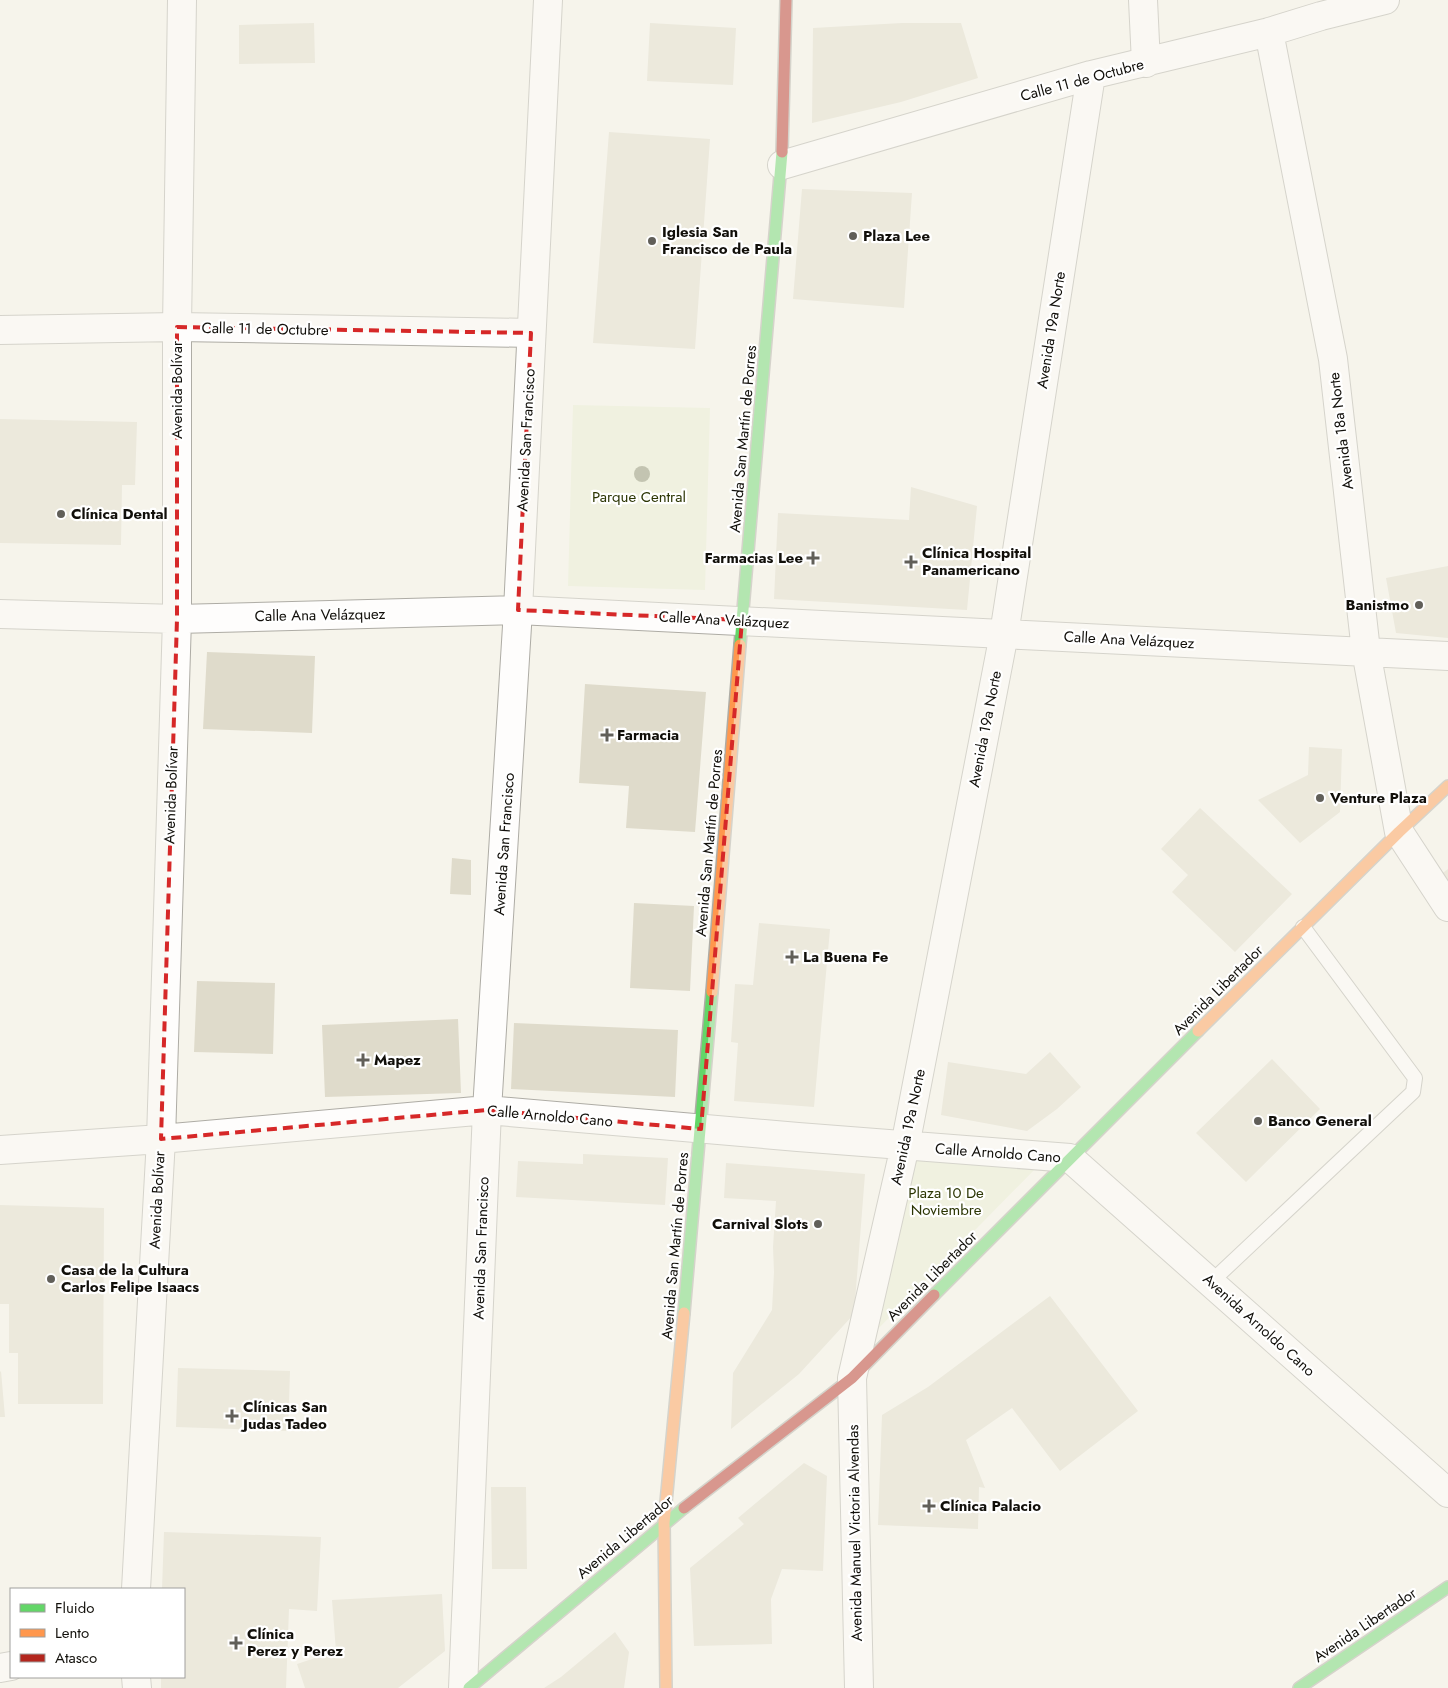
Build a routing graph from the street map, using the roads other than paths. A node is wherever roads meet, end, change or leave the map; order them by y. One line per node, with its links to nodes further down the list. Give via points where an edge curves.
1 (182, 0): 11 (street, Avenida Bolívar)
2 (548, 0): 13 (street, Avenida San Francisco)
3 (786, 0): 10 (main road, Avenida San Martín de Porres)
4 (1144, 0): 8 (street)
5 (1385, 0): 6 (street, Calle 11 de Octubre)
6 (1319, 8): 7 (street, Calle 11 de Octubre)
7 (1269, 32): 8 (street, Calle 11 de Octubre); 19 (street, Avenida 18a Norte, via 1333,359)
8 (1146, 63): 9 (street, Calle 11 de Octubre)
9 (1091, 75): 10 (street, Calle 11 de Octubre); 18 (street, Avenida 19a Norte)
10 (782, 165): 17 (main road, Avenida San Martín de Porres)
11 (177, 327): 12 (street, Calle 11 de Octubre); 13 (street, Calle 11 de Octubre); 16 (street, Avenida Bolívar)
12 (0, 330)
13 (531, 333): 14 (street, Avenida San Francisco)
14 (518, 610): 16 (street, Calle Ana Velázquez); 17 (street, Calle Ana Velázquez); 25 (street, Avenida San Francisco)
15 (0, 614): 16 (street, Calle Ana Velázquez)
16 (177, 619): 27 (street, Avenida Bolívar)
17 (742, 620): 18 (street, Calle Ana Velázquez); 26 (main road, Avenida San Martín de Porres)
18 (1004, 634): 19 (street, Calle Ana Velázquez); 28 (street, Avenida 19a Norte)
19 (1366, 651): 20 (street, Calle Ana Velázquez); 22 (street, Avenida 18a Norte)
20 (1448, 656)
21 (1448, 786): 22 (main road, Avenida Libertador)
22 (1399, 832): 23 (street); 24 (main road, Avenida Libertador)
23 (1448, 907)
24 (1303, 927): 30 (main road, Avenida Libertador); 31 (lane, via 1415,1078 1413,1092)
25 (487, 1110): 26 (street, Calle Arnoldo Cano); 27 (street, Calle Arnoldo Cano); 37 (street, Avenida San Francisco)
26 (701, 1129): 28 (street, Calle Arnoldo Cano); 34 (main road, Avenida San Martín de Porres)
27 (161, 1139): 29 (street, Calle Arnoldo Cano); 36 (street, Avenida Bolívar)
28 (905, 1146): 30 (street, Calle Arnoldo Cano); 32 (street, Avenida 19a Norte)
29 (0, 1150)
30 (1070, 1158): 31 (street, Avenida Arnoldo Cano); 32 (main road, Avenida Libertador)
31 (1211, 1282): 33 (street, Avenida Arnoldo Cano)
32 (852, 1378): 34 (main road, Avenida Libertador); 40 (street, Avenida Manuel Victoria Alvendas)
33 (1448, 1493)
34 (664, 1523): 38 (main road, Avenida Libertador); 39 (main road, Avenida San Martín de Porres)
35 (1448, 1587): 41 (main road, Avenida Libertador)
36 (136, 1588)
37 (463, 1688)
38 (469, 1688)
39 (666, 1688)
40 (859, 1688)
41 (1299, 1688)

